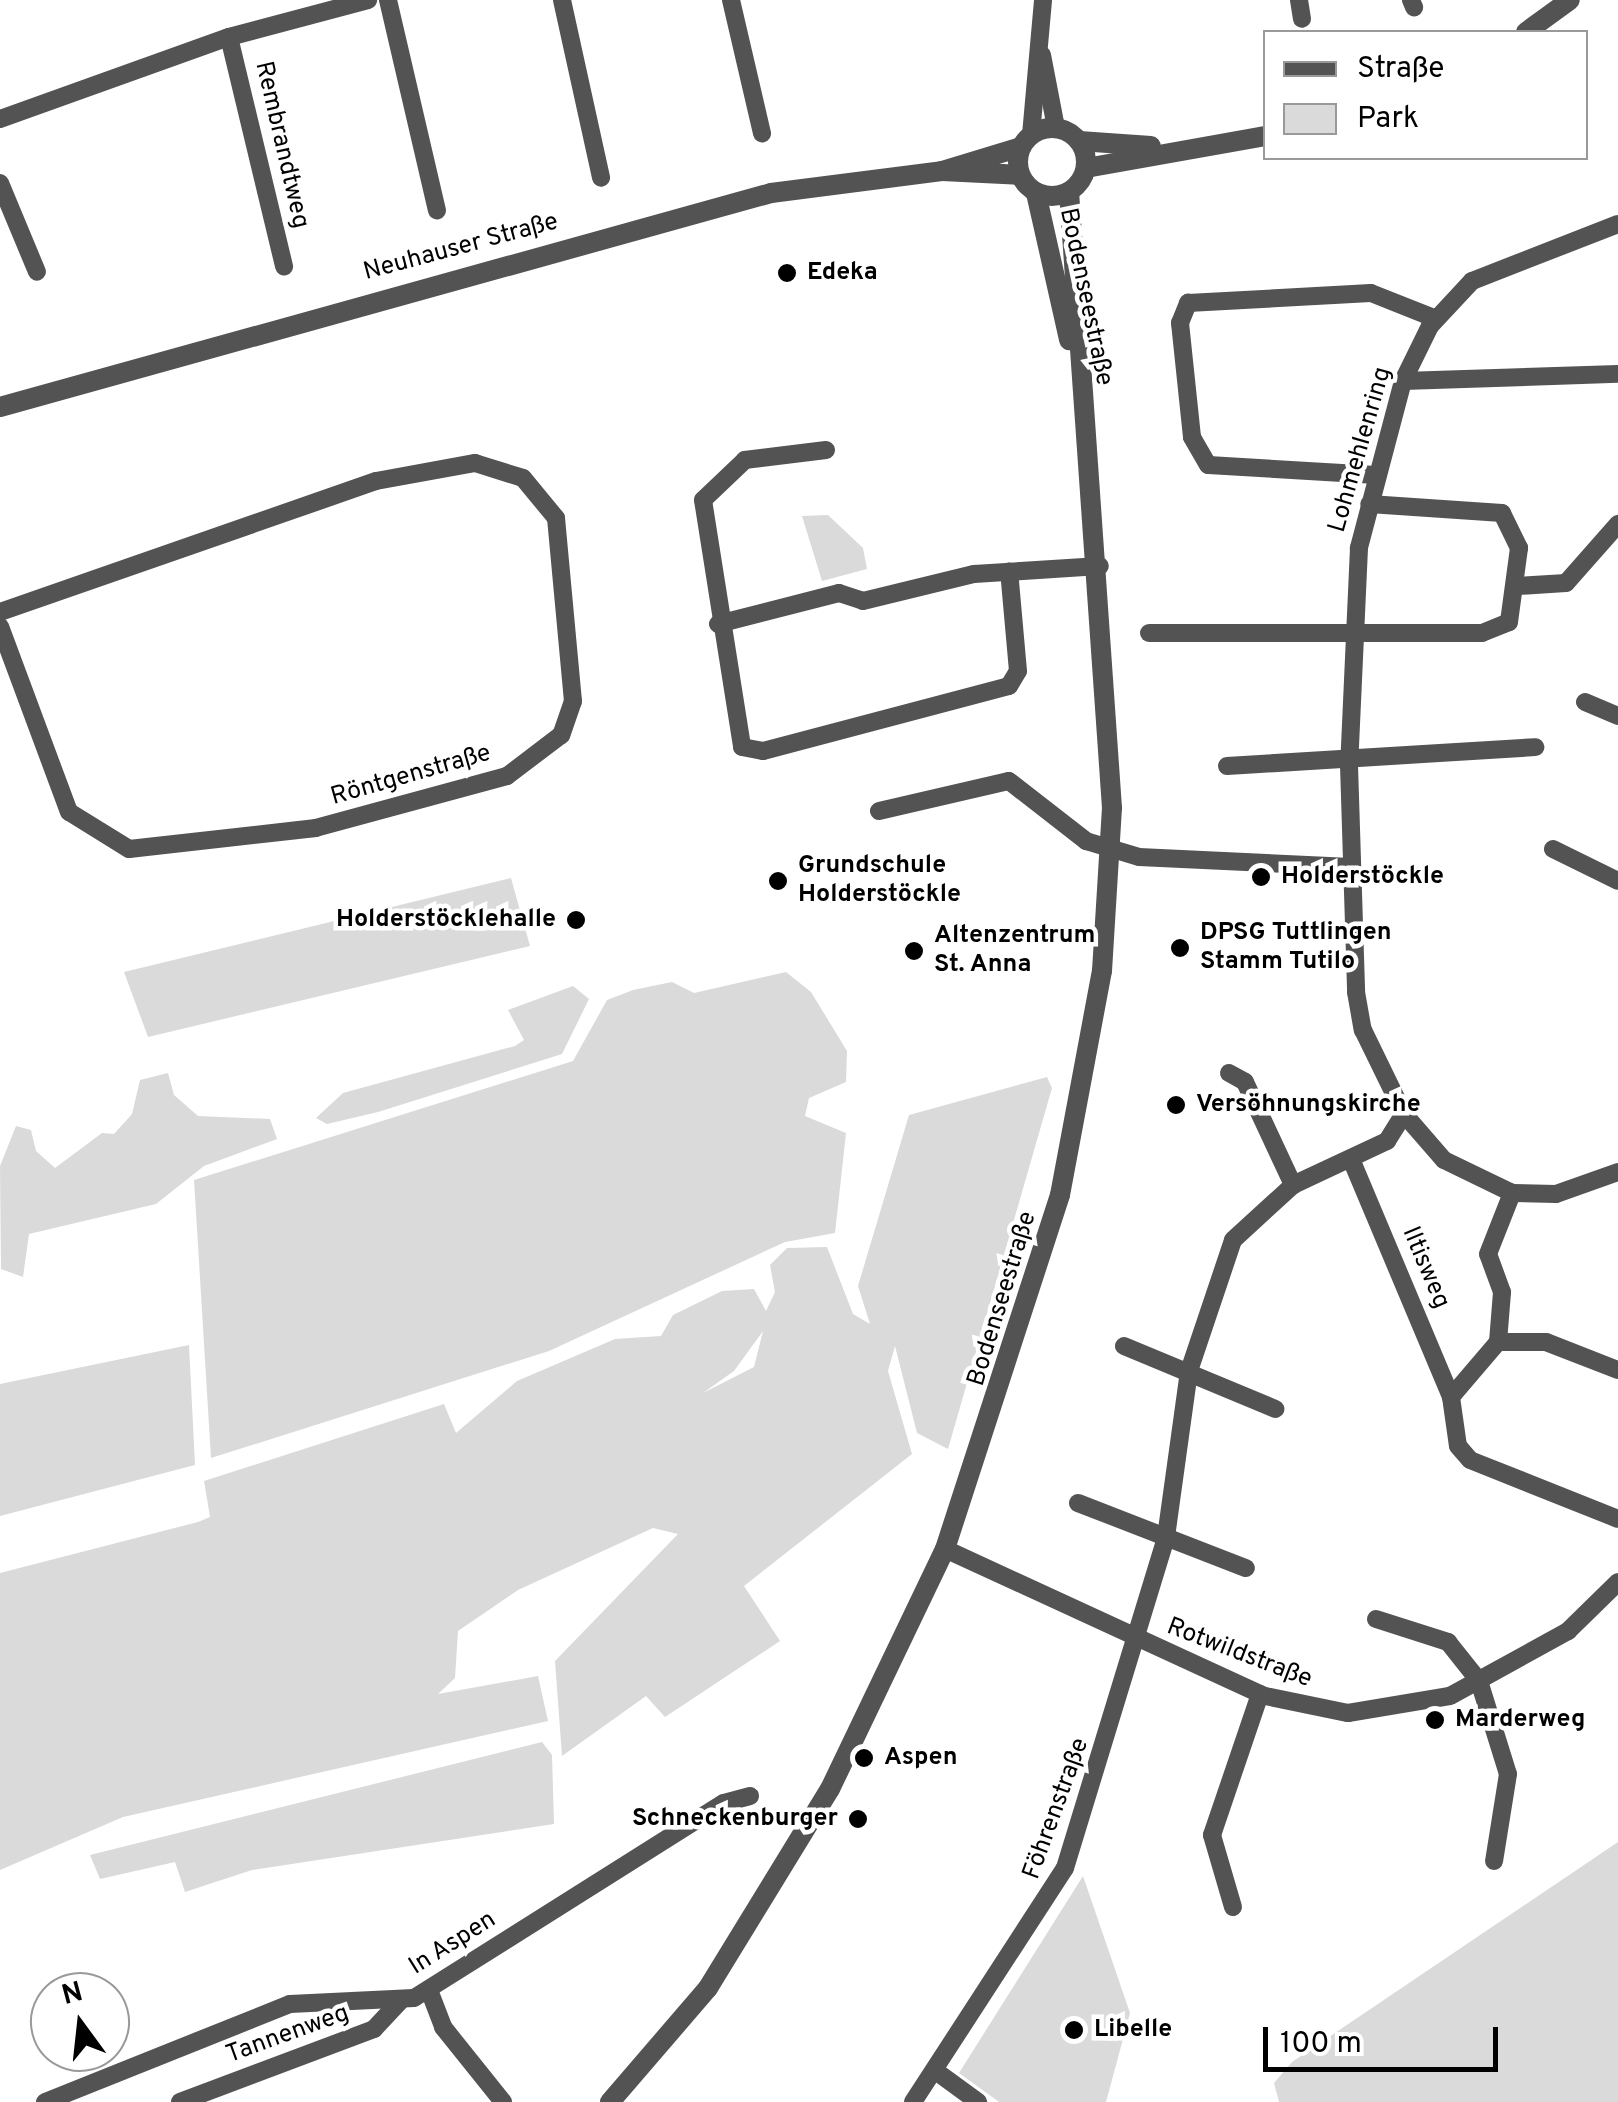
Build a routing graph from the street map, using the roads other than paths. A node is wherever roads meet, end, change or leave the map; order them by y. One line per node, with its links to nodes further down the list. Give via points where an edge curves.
1 (368, 0): 8 (street)
2 (388, 0): 24 (street)
3 (562, 0): 20 (street)
4 (731, 0): 12 (street)
5 (1043, 0): 9 (street)
6 (1570, 0): 7 (street)
7 (1529, 30)
8 (229, 37): 10 (street); 26 (street, Rembrandtweg)
9 (1040, 41): 11 (street); 14 (street)
10 (0, 119)
11 (1056, 128): 14 (street); 15 (street)
12 (762, 133)
13 (1263, 136): 16 (street)
14 (1026, 141): 18 (street, Neuhauser Straße); 19 (street)
15 (1079, 141): 16 (street); 17 (street)
16 (1198, 147): 17 (street)
17 (1086, 168): 22 (street)
18 (952, 173): 19 (street, Neuhauser Straße); 31 (street, Neuhauser Straße, via 724,204)
19 (1020, 175): 23 (street)
20 (601, 178)
21 (0, 183): 27 (street)
22 (1069, 192): 23 (street); 32 (street, Bodenseestraße)
23 (1036, 193): 32 (street, Bodenseestraße)
24 (437, 210)
25 (1618, 224): 28 (street, Lohmehlenring, via 1504,264)
26 (284, 266)
27 (37, 272)
28 (1434, 318): 30 (street, Lohmehlenring); 34 (street, via 1371,293 1188,303 1180,323 1192,437 1208,465)
29 (1618, 374): 30 (street)
30 (1404, 381): 34 (street, Lohmehlenring)
31 (0, 407)
32 (1084, 411): 37 (street, Bodenseestraße)
33 (826, 450): 41 (street, via 745,460 715,479 703,500)
34 (1376, 475): 35 (street, Lohmehlenring)
35 (1369, 504): 39 (street, via 1502,513 1518,548); 43 (street, Lohmehlenring)
36 (1618, 524): 39 (street, via 1566,583)
37 (1100, 566): 38 (street); 52 (street, Bodenseestraße)
38 (1009, 571): 41 (street, via 863,602 840,592); 41 (street, via 1018,670 1010,686 763,752 742,748 734,733)
39 (1518, 586): 43 (street, via 1516,611 1500,629)
40 (0, 612): 45 (street, Röntgenstraße, via 376,481 476,463 523,478 556,518 573,701 561,735 507,776 316,828 130,849 69,812)
41 (718, 624)
42 (0, 626): 45 (street, Röntgenstraße)
43 (1349, 632): 44 (street); 49 (street, Lohmehlenring)
44 (1150, 633)
45 (3, 647)
46 (1585, 702): 47 (street)
47 (1618, 716)
48 (1535, 747): 49 (street)
49 (1349, 765): 50 (street); 54 (street, Lohmehlenring)
50 (1227, 766)
51 (880, 811): 52 (street, via 1009,781 1086,841)
52 (1110, 848): 54 (street, via 1233,868); 71 (street, Bodenseestraße, via 1102,971 1060,1196)
53 (1552, 849): 55 (street)
54 (1352, 868): 57 (street, Lohmehlenring, via 1363,1030)
55 (1618, 881)
56 (1229, 1073): 60 (street, via 1245,1082)
57 (1404, 1114): 58 (street, Föhrenstraße, via 1387,1141); 61 (street, Lohmehlenring, via 1444,1160)
58 (1351, 1159): 60 (street, Föhrenstraße); 66 (street, Iltisweg)
59 (1615, 1180): 61 (street, Lohmehlenring, via 1556,1194)
60 (1293, 1186): 65 (street, Föhrenstraße, via 1233,1240)
61 (1512, 1193): 62 (street, via 1488,1254 1502,1292)
62 (1498, 1342): 64 (street, via 1546,1342); 66 (street)
63 (1124, 1346): 65 (street)
64 (1618, 1370)
65 (1189, 1371): 67 (street); 70 (street, Föhrenstraße)
66 (1451, 1397): 69 (street, Iltisweg, via 1449,1428 1470,1460)
67 (1275, 1408)
68 (1078, 1503): 70 (street)
69 (1618, 1519)
70 (1166, 1537): 72 (street); 75 (street, Föhrenstraße)
71 (944, 1549): 75 (street, Rotwildstraße); 87 (street, Bodenseestraße, via 773,1888 708,1988)
72 (1246, 1568)
73 (1618, 1582): 76 (street, Rotwildstraße, via 1568,1631)
74 (1376, 1619): 76 (street, via 1448,1642)
75 (1134, 1640): 77 (street, Rotwildstraße); 83 (street, Föhrenstraße, via 1065,1868)
76 (1479, 1681): 77 (street, Rotwildstraße, via 1381,1712); 79 (street, via 1508,1774)
77 (1260, 1694): 80 (street, via 1212,1834)
78 (750, 1796): 81 (street, In Aspen, via 724,1803)
79 (1494, 1861)
80 (1233, 1907)
81 (429, 1990): 82 (street, In Aspen); 86 (street, via 443,2027)
82 (401, 2000): 84 (street, In Aspen, via 340,1995 290,2004); 85 (street, Tannenweg, via 374,2030)
83 (937, 2072): 88 (street, Föhrenstraße); 89 (street)
84 (44, 2102)
85 (180, 2102)
86 (503, 2102)
87 (610, 2102)
88 (914, 2102)
89 (978, 2102)

